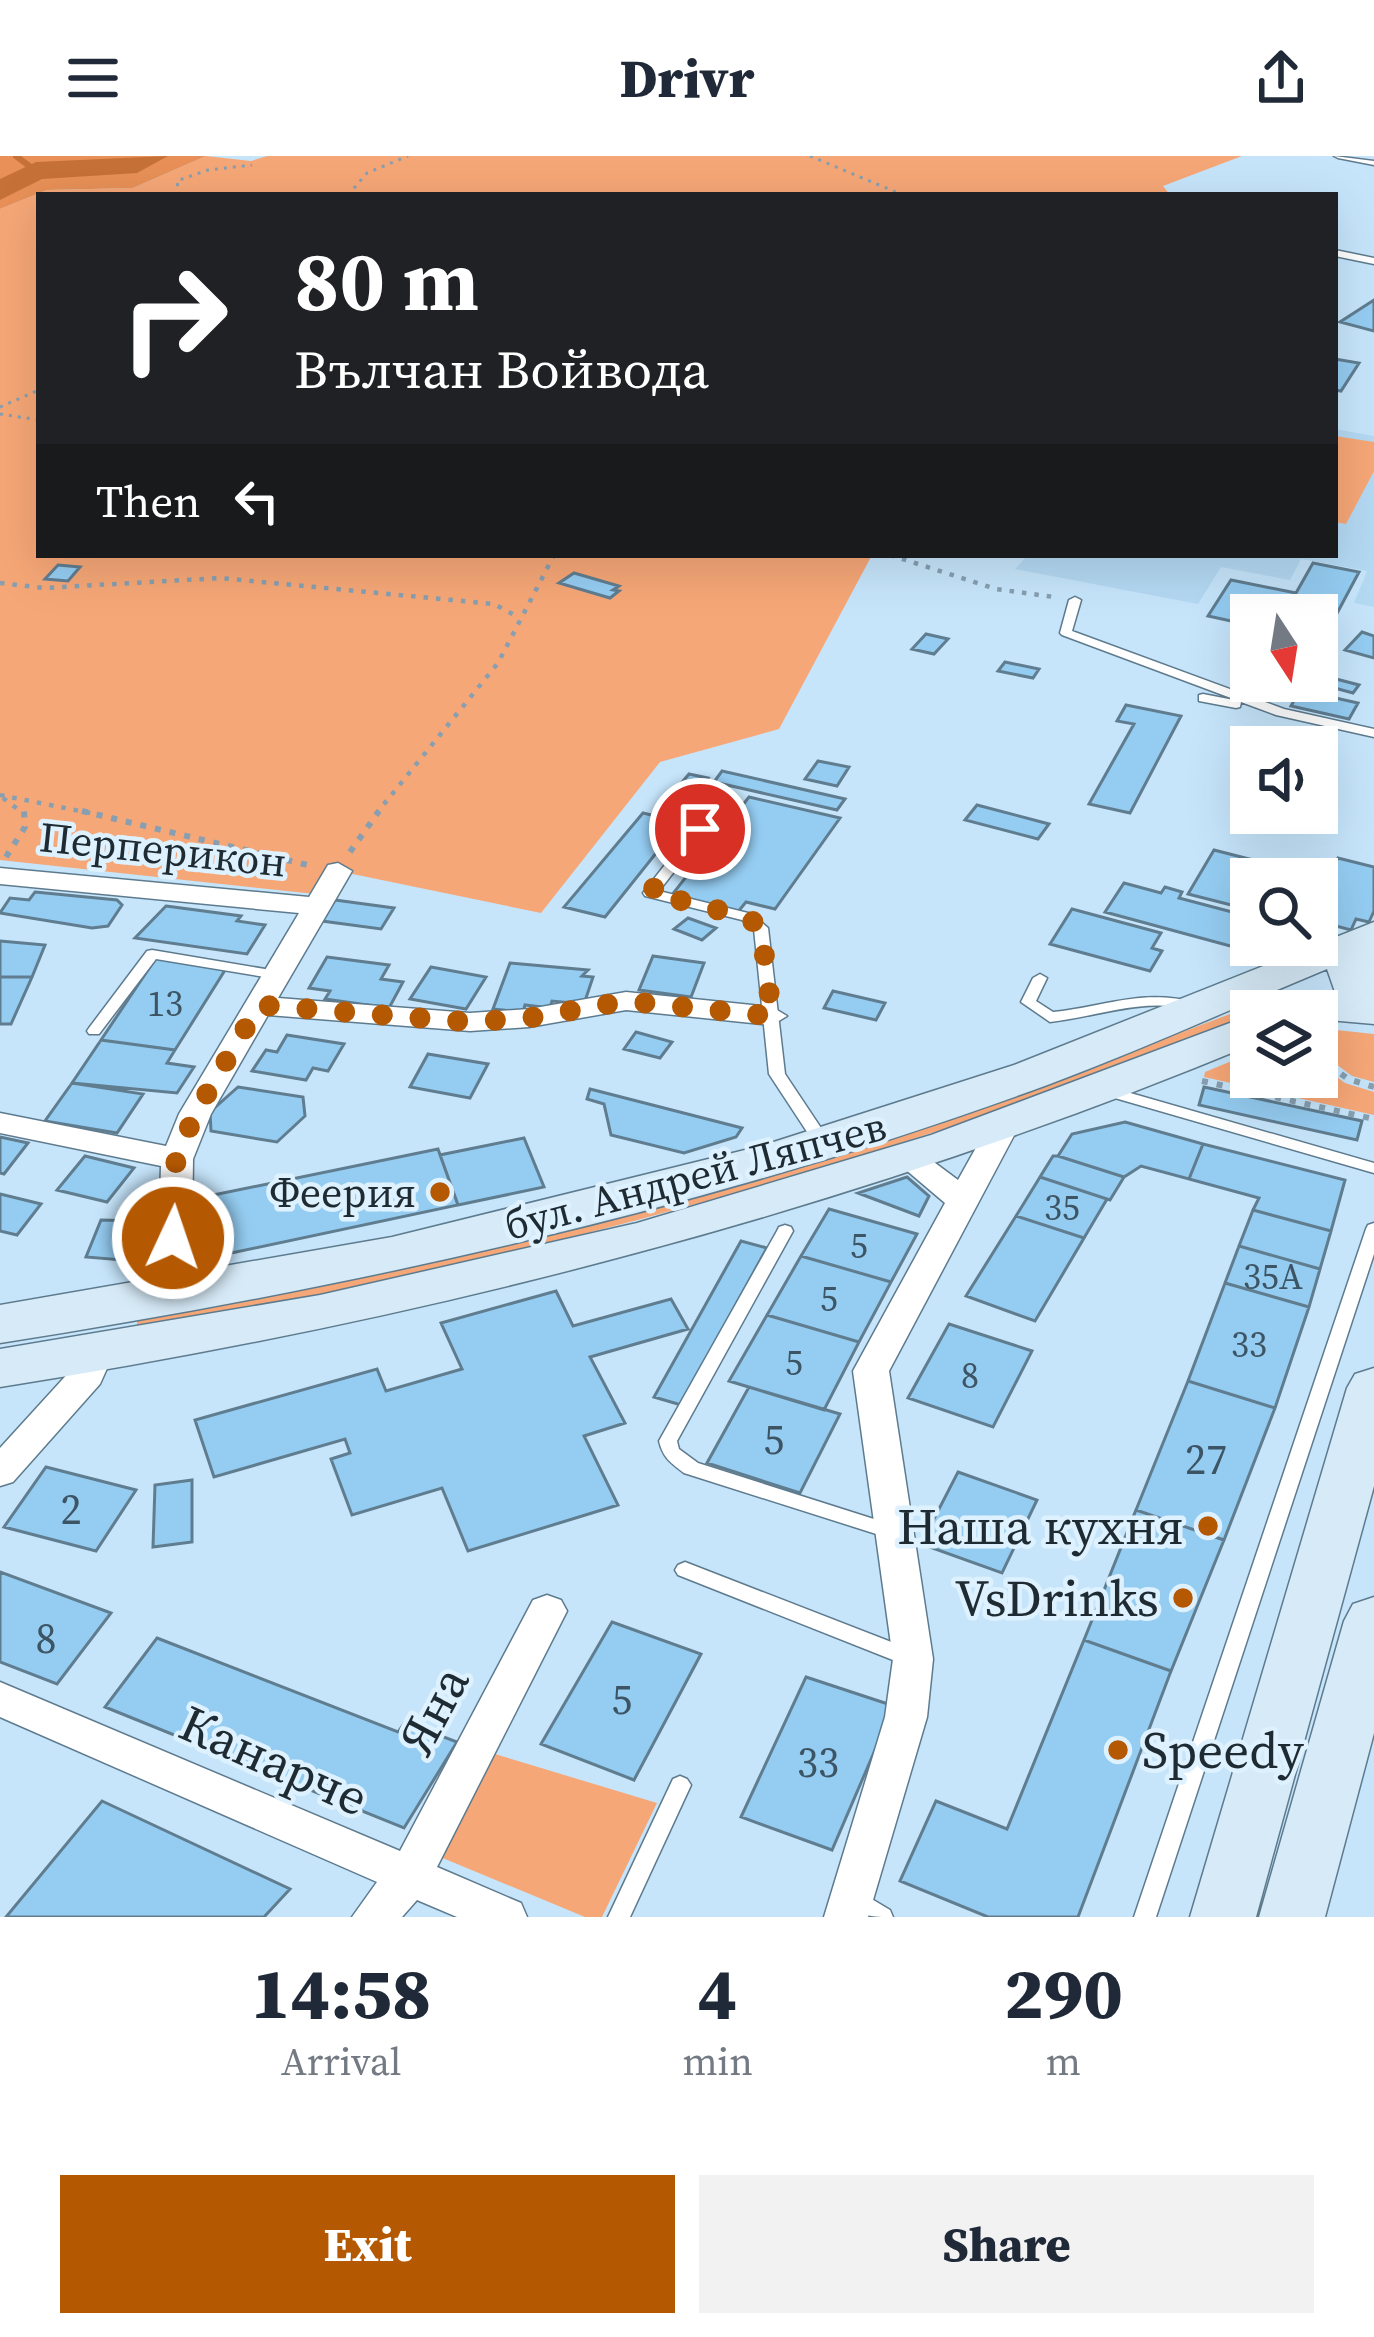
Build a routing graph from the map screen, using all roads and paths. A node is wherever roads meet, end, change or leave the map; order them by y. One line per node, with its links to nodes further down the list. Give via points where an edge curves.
1 (408, 156): 7 (path, via 367,173)
2 (810, 156): 8 (path)
3 (1338, 156): 4 (lane)
4 (1374, 163)
5 (252, 166): 6 (path, via 208,170 177,181)
6 (179, 192)
7 (351, 192)
8 (896, 192)
9 (1338, 254): 10 (lane)
10 (1374, 261)
11 (36, 392): 12 (path)
12 (0, 410): 13 (path)
13 (36, 419)
14 (552, 558): 18 (path)
15 (899, 558): 17 (path, via 996,589)
16 (0, 583): 18 (path, via 265,580 494,604)
17 (1076, 601): 20 (lane, via 1066,633)
18 (519, 619): 25 (path, via 491,674 374,813)
19 (1203, 698): 20 (lane)
20 (1280, 712): 21 (lane)
21 (1374, 733)
22 (0, 796): 24 (path, via 24,811 25,827); 25 (path)
23 (725, 797): 35 (lane, via 650,893 747,917 761,928)
24 (0, 866)
25 (338, 871): 27 (street)
26 (0, 876): 27 (street, Перперикон)
27 (317, 906): 29 (street)
28 (1370, 937): 33 (main road, бул. Андрей Ляпчев); 34 (main road, via 1346,969)
29 (277, 975): 31 (street); 36 (lane, via 152,954)
30 (1040, 978): 33 (lane, via 1028,1002 1050,1017 1168,996)
31 (259, 1005): 35 (street, via 470,1022 626,1001); 47 (street)
32 (1338, 1006): 34 (main road)
33 (1202, 1009): 45 (main road, бул. Андрей Ляпчев)
34 (1374, 1010)
35 (772, 1016): 45 (lane, via 777,1074)
36 (94, 1031)
37 (1230, 1038): 41 (main road, бул. Андрей Ляпчев)
38 (1338, 1072): 40 (path)
39 (1180, 1076): 42 (path)
40 (1374, 1087)
41 (1101, 1090): 44 (main road, бул. Андрей Ляпчев); 48 (lane)
42 (1374, 1119)
43 (0, 1123): 47 (street)
44 (1003, 1126): 46 (main road, бул. Андрей Ляпчев); 49 (street)
45 (823, 1143): 52 (main road, бул. Андрей Ляпчев, via 558,1216)
46 (908, 1158): 49 (street); 54 (main road, бул. Андрей Ляпчев, via 508,1272)
47 (176, 1159): 52 (street)
48 (1374, 1168)
49 (960, 1198): 58 (street, via 871,1371)
50 (1374, 1229): 73 (lane)
51 (785, 1231): 58 (lane, via 668,1441 671,1453 691,1468)
52 (174, 1297): 53 (main road, бул. Андрей Ляпчев)
53 (0, 1324)
54 (95, 1355): 55 (main road, бул. Андрей Ляпчев); 57 (street, via 88,1376)
55 (0, 1368)
56 (1374, 1388): 63 (main road)
57 (0, 1472)
58 (895, 1533): 62 (street)
59 (685, 1570): 62 (lane)
60 (548, 1611): 68 (street, Яна)
61 (1369, 1657): 63 (main road); 66 (main road)
62 (913, 1659): 69 (street)
63 (1295, 1659): 65 (main road)
64 (0, 1699): 68 (street, Канарче)
65 (1276, 1723): 66 (main road); 74 (main road)
66 (1358, 1742): 75 (main road)
67 (680, 1785): 72 (lane)
68 (409, 1878): 70 (street, Яна); 71 (street, Канарче)
69 (860, 1910)
70 (374, 1917)
71 (505, 1917)
72 (619, 1917)
73 (1145, 1917)
74 (1222, 1917)
75 (1292, 1917)

